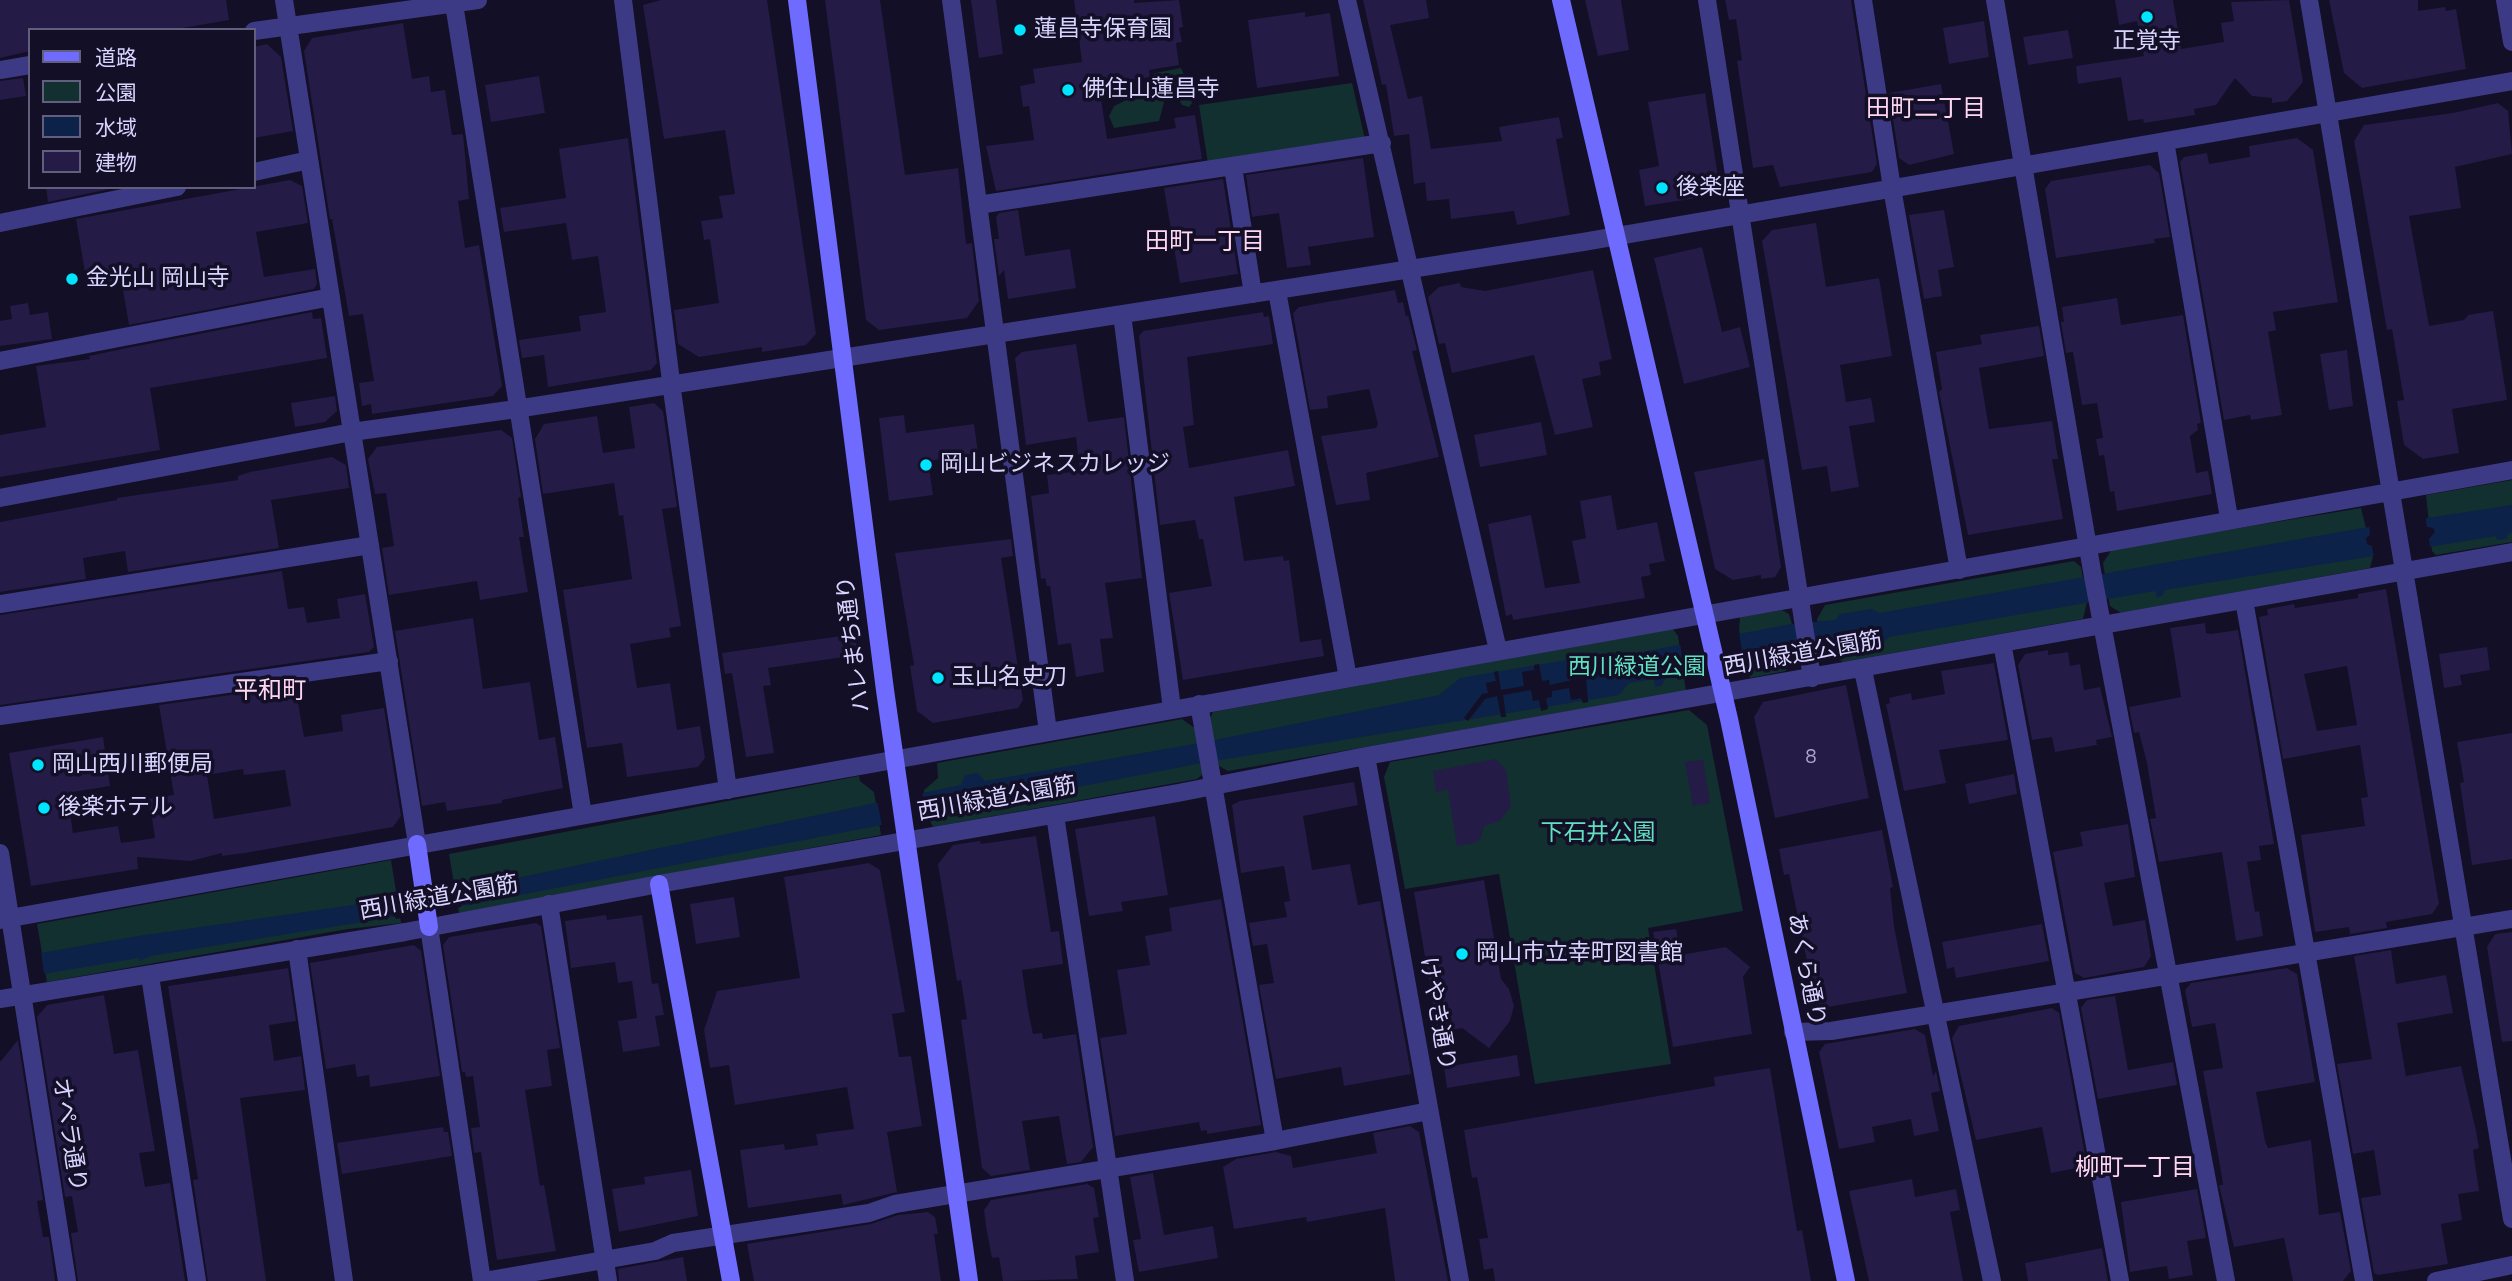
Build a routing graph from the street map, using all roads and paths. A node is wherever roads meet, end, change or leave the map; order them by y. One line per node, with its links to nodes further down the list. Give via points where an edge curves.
1 (284, 0): 14 (street)
2 (478, 0): 13 (street)
3 (623, 0): 41 (street)
4 (797, 0): 39 (street, ハレまち通り)
5 (951, 0): 29 (street)
6 (1347, 0): 22 (street)
7 (1561, 0): 32 (street, あくら通り)
8 (1707, 0): 30 (street)
9 (1863, 0): 27 (street)
10 (1995, 0): 24 (street)
11 (2309, 0): 20 (street)
12 (2505, 0): 16 (street)
13 (454, 4): 14 (street); 42 (street)
14 (288, 26): 15 (street); 23 (street)
15 (256, 32)
16 (2512, 42)
17 (28, 65): 18 (street)
18 (0, 70)
19 (2512, 82): 20 (street)
20 (2328, 113): 21 (street); 45 (street)
21 (2165, 141): 24 (street); 47 (street)
22 (1382, 144): 25 (street); 33 (street)
23 (309, 160): 26 (street); 36 (street)
24 (2022, 166): 27 (street); 49 (street)
25 (1233, 167): 29 (street); 35 (street)
26 (256, 172)
27 (1892, 188): 30 (street); 51 (street)
28 (167, 189): 31 (street)
29 (978, 205): 38 (street)
30 (1742, 214): 32 (street); 53 (street)
31 (0, 223)
32 (1616, 236): 33 (street); 56 (street, あくら通り)
33 (1412, 268): 34 (street); 59 (street)
34 (1277, 291): 35 (street); 62 (street)
35 (1253, 294): 37 (street)
36 (331, 297): 40 (street); 43 (street)
37 (1122, 314): 38 (street); 66 (street)
38 (994, 334): 39 (street); 68 (street)
39 (843, 358): 41 (street); 70 (street, ハレまち通り)
40 (0, 361)
41 (671, 383): 42 (street); 72 (street)
42 (516, 409): 43 (street); 73 (street)
43 (352, 432): 46 (street); 48 (street)
44 (2512, 470): 45 (street)
45 (2390, 491): 47 (street); 52 (street)
46 (0, 498)
47 (2229, 518): 49 (street)
48 (370, 545): 55 (street); 60 (street)
49 (2088, 546): 51 (street); 57 (street)
50 (2512, 552): 52 (street, 西川緑道公園筋)
51 (1959, 570): 53 (street)
52 (2404, 572): 54 (street, 西川緑道公園筋); 83 (street)
53 (1800, 597): 56 (street); 63 (street)
54 (2244, 600): 57 (street, 西川緑道公園筋); 85 (street)
55 (0, 604)
56 (1704, 614): 59 (street); 64 (street, あくら通り)
57 (2102, 625): 58 (street, 西川緑道公園筋); 86 (street)
58 (2002, 643): 61 (street, 西川緑道公園筋); 89 (street)
59 (1498, 650): 62 (street)
60 (389, 662): 67 (street); 76 (street)
61 (1863, 670): 63 (street, 西川緑道公園筋); 91 (street)
62 (1348, 678): 65 (street)
63 (1812, 678): 64 (street, 西川緑道公園筋)
64 (1723, 694): 69 (street, 西川緑道公園筋); 92 (street, あくら通り)
65 (1199, 704): 66 (street); 71 (street)
66 (1172, 709): 68 (street)
67 (0, 716)
68 (1048, 732): 70 (street)
69 (1366, 755): 71 (street, 西川緑道公園筋); 93 (street, けやき通り)
70 (894, 760): 72 (street); 75 (street, ハレまち通り)
71 (1215, 785): 74 (street, 西川緑道公園筋); 94 (street)
72 (728, 790): 73 (street)
73 (583, 815): 76 (street)
74 (1055, 815): 75 (street, 西川緑道公園筋); 95 (street)
75 (905, 841): 78 (street, 西川緑道公園筋); 96 (street, ハレまち通り)
76 (416, 844): 80 (street); 82 (street)
77 (0, 853): 80 (street, オペラ通り)
78 (659, 884): 79 (street, 西川緑道公園筋); 98 (street)
79 (549, 904): 82 (street, 西川緑道公園筋); 99 (street)
80 (5, 919): 88 (street, オペラ通り)
81 (2512, 919): 83 (street)
82 (428, 920): 84 (street, 西川緑道公園筋); 104 (street)
83 (2463, 927): 85 (street); 97 (street)
84 (298, 949): 87 (street, 西川緑道公園筋); 103 (street)
85 (2306, 953): 86 (street); 114 (street)
86 (2170, 975): 89 (street); 113 (street)
87 (150, 976): 88 (street, 西川緑道公園筋); 102 (street)
88 (20, 987): 90 (street, 西川緑道公園筋); 101 (street, オペラ通り)
89 (2066, 993): 91 (street); 112 (street)
90 (0, 999)
91 (1934, 1014): 92 (street, via 1831,1031); 111 (street)
92 (1793, 1032): 110 (street, あくら通り)
93 (1429, 1111): 94 (street); 109 (street, けやき通り)
94 (1275, 1141): 95 (street)
95 (1109, 1169): 96 (street); 108 (street)
96 (956, 1193): 98 (street, via 869,1213); 107 (street, ハレまち通り)
97 (2512, 1219)
98 (722, 1235): 99 (street); 106 (street)
99 (605, 1259): 104 (street); 105 (street)
100 (2512, 1265): 115 (street)
101 (67, 1281)
102 (197, 1281)
103 (344, 1281)
104 (483, 1281)
105 (608, 1281)
106 (731, 1281)
107 (969, 1281)
108 (1125, 1281)
109 (1460, 1281)
110 (1846, 1281)
111 (1992, 1281)
112 (2120, 1281)
113 (2226, 1281)
114 (2364, 1281)
115 (2436, 1281)

